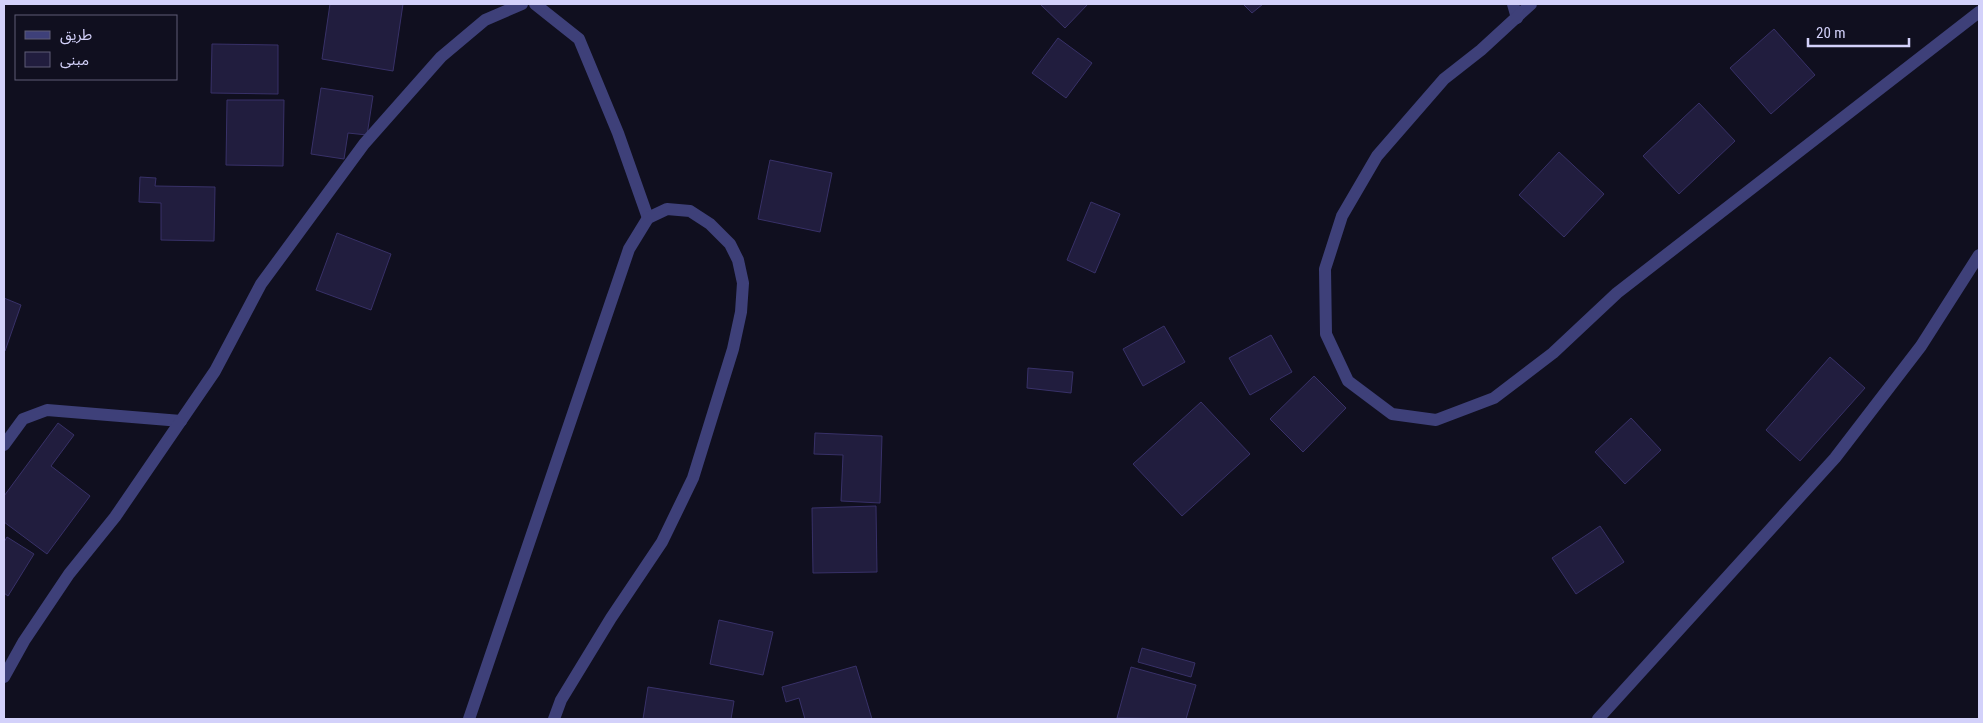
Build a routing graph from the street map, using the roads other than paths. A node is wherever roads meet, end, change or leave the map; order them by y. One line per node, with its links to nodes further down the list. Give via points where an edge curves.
1 (522, 4): 9 (street, via 485,20 441,58 364,144 260,284 215,371)
2 (535, 4): 7 (street, via 578,39 618,132)
3 (1513, 4): 6 (street)
4 (1531, 4): 6 (street)
5 (1979, 12): 6 (street, via 1618,293 1552,353 1494,398 1436,420 1392,414 1348,381 1326,334 1325,269 1342,216 1376,156 1444,79)
6 (1517, 18)
7 (648, 218): 12 (street, via 629,249); 13 (street, via 667,209 690,211 710,224 730,244 738,260 743,284 741,312 733,349 693,478 662,542 611,618 561,700)
8 (1979, 255): 14 (street, via 1920,346 1834,458)
9 (181, 421): 10 (street, via 47,410 23,419); 11 (street, via 115,517 64,582)
10 (4, 445)
11 (4, 676)
12 (468, 719)
13 (554, 719)
14 (1598, 719)

